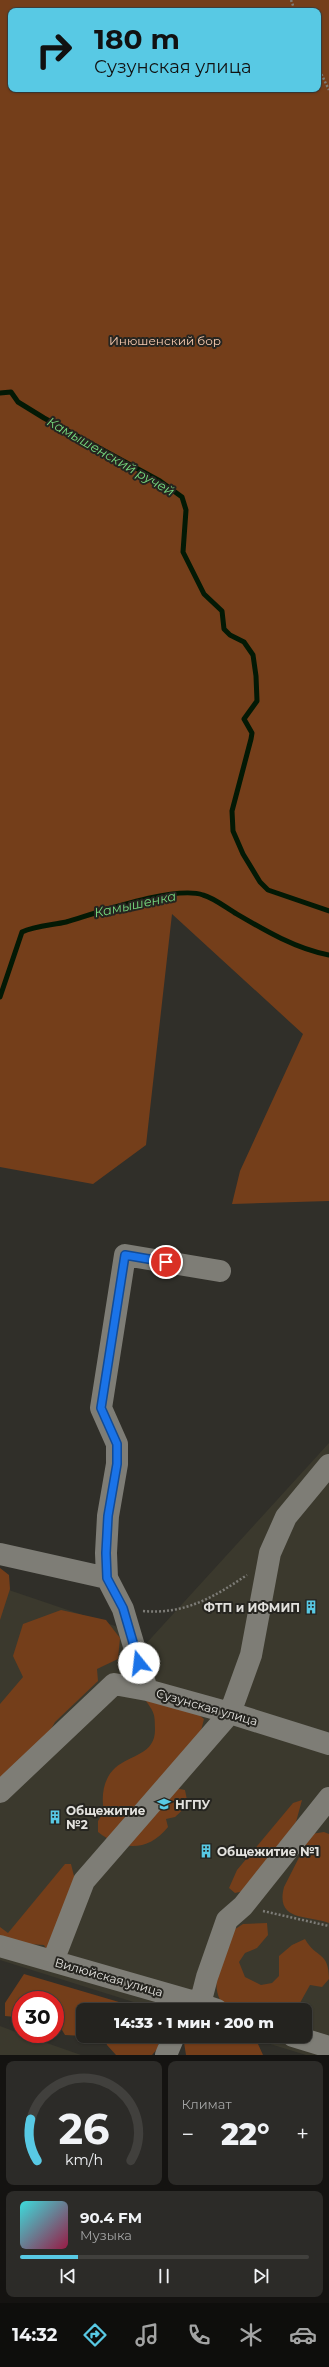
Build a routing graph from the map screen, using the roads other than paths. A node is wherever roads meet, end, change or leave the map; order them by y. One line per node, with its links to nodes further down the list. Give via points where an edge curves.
1 (220, 1271): 4 (street, Сузунская улица, via 125,1255 101,1408 117,1444 117,1464 108,1516)
2 (329, 1465): 6 (street, via 286,1517 270,1553 251,1654)
3 (0, 1554): 4 (street)
4 (107, 1578): 5 (street, Сузунская улица, via 123,1608)
5 (147, 1690): 6 (street, Сузунская улица); 8 (street, via 114,1684)
6 (230, 1713): 7 (street, Сузунская улица); 11 (street, via 84,1881)
7 (329, 1744)
8 (0, 1792)
9 (329, 1798): 13 (street, via 242,1906 227,1920)
10 (0, 1946): 11 (street, Вилюйская улица)
11 (53, 1961): 12 (street, Вилюйская улица)
12 (187, 2003)
13 (198, 2003)
14 (312, 2042): 16 (street)
15 (171, 2043): 17 (street)
16 (329, 2047)
17 (166, 2055)

